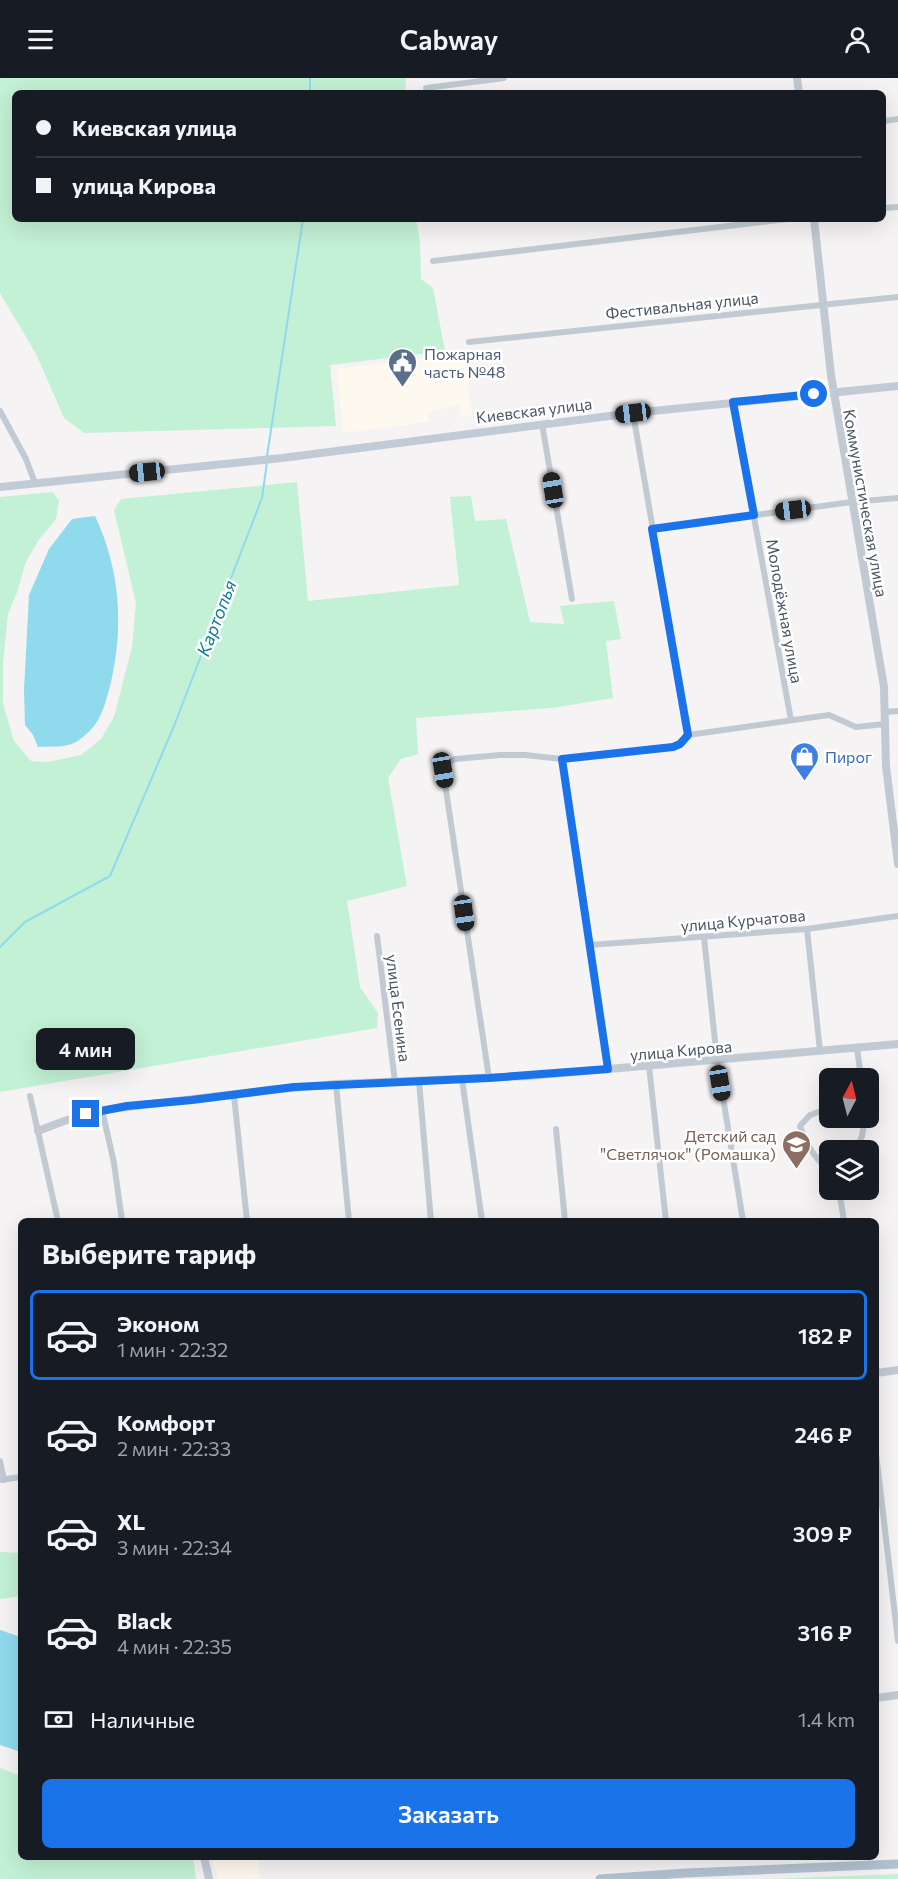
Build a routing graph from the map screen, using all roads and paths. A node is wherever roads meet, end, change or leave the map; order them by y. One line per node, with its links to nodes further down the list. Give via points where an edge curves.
1 (504, 78): 2 (street)
2 (426, 88)
3 (763, 222): 5 (street)
4 (814, 222): 7 (street, Коммунистическая улица)
5 (433, 261)
6 (898, 297): 7 (street, Фестивальная улица)
7 (823, 304): 8 (street, Фестивальная улица); 10 (street, Коммунистическая улица)
8 (469, 342)
9 (898, 386): 10 (main road, Киевская улица)
10 (834, 392): 11 (main road, Киевская улица); 18 (street, Коммунистическая улица)
11 (733, 402): 13 (main road, Киевская улица); 19 (street, Молодёжная улица)
12 (0, 411): 15 (street)
13 (633, 413): 14 (main road, Киевская улица); 20 (street)
14 (542, 424): 15 (main road, Киевская улица, via 282,458); 21 (street)
15 (35, 483): 16 (main road)
16 (0, 487)
17 (898, 498): 18 (street)
18 (852, 502): 19 (street); 23 (street, Коммунистическая улица)
19 (754, 515): 20 (street); 24 (street, Молодёжная улица)
20 (652, 529): 26 (street)
21 (572, 599)
22 (898, 711): 23 (street)
23 (885, 712): 25 (street, Коммунистическая улица)
24 (791, 720): 25 (street, via 832,715 856,727); 26 (street)
25 (885, 724): 28 (street, Коммунистическая улица, via 886,766)
26 (688, 735): 27 (street, via 673,747)
27 (562, 759): 34 (street); 42 (street, via 500,756 455,759 444,765)
28 (896, 826): 29 (street, Коммунистическая улица)
29 (898, 864)
30 (898, 916): 31 (street, улица Курчатова)
31 (807, 929): 33 (street, улица Курчатова); 37 (street)
32 (376, 936): 45 (street, улица Есенина)
33 (704, 937): 34 (street, улица Курчатова); 38 (street)
34 (589, 945): 41 (street)
35 (898, 1044): 36 (street, улица Кирова)
36 (857, 1048): 37 (street, улица Кирова); 40 (street)
37 (820, 1052): 38 (street, улица Кирова)
38 (717, 1060): 39 (street, улица Кирова); 63 (street)
39 (649, 1066): 41 (street, улица Кирова); 62 (street)
40 (860, 1068)
41 (608, 1069): 42 (street, улица Кирова)
42 (489, 1078): 43 (street, улица Кирова)
43 (462, 1079): 44 (street, улица Кирова); 60 (street)
44 (419, 1081): 45 (street, улица Кирова); 59 (street)
45 (395, 1082): 46 (street, улица Кирова)
46 (336, 1084): 47 (street, улица Кирова); 58 (street)
47 (234, 1095): 49 (street, улица Кирова); 57 (street)
48 (30, 1096): 52 (street)
49 (102, 1110): 52 (street, улица Кирова); 56 (street)
50 (819, 1112): 53 (street, via 800,1126 805,1143)
51 (556, 1129): 61 (street)
52 (38, 1131): 55 (street)
53 (819, 1162)
54 (841, 1200): 64 (street)
55 (57, 1218)
56 (122, 1218)
57 (247, 1218)
58 (349, 1218)
59 (431, 1218)
60 (482, 1218)
61 (565, 1218)
62 (666, 1218)
63 (743, 1218)
64 (844, 1218)
65 (898, 1370): 66 (main road)
66 (879, 1373)
67 (0, 1461): 70 (street)
68 (18, 1477): 70 (street)
69 (879, 1479): 71 (street)
70 (2, 1480)
71 (898, 1641)
72 (898, 1695): 73 (street)
73 (879, 1698)
74 (205, 1861): 76 (main road)
75 (898, 1864): 77 (main road)
76 (209, 1879)
77 (600, 1879)

